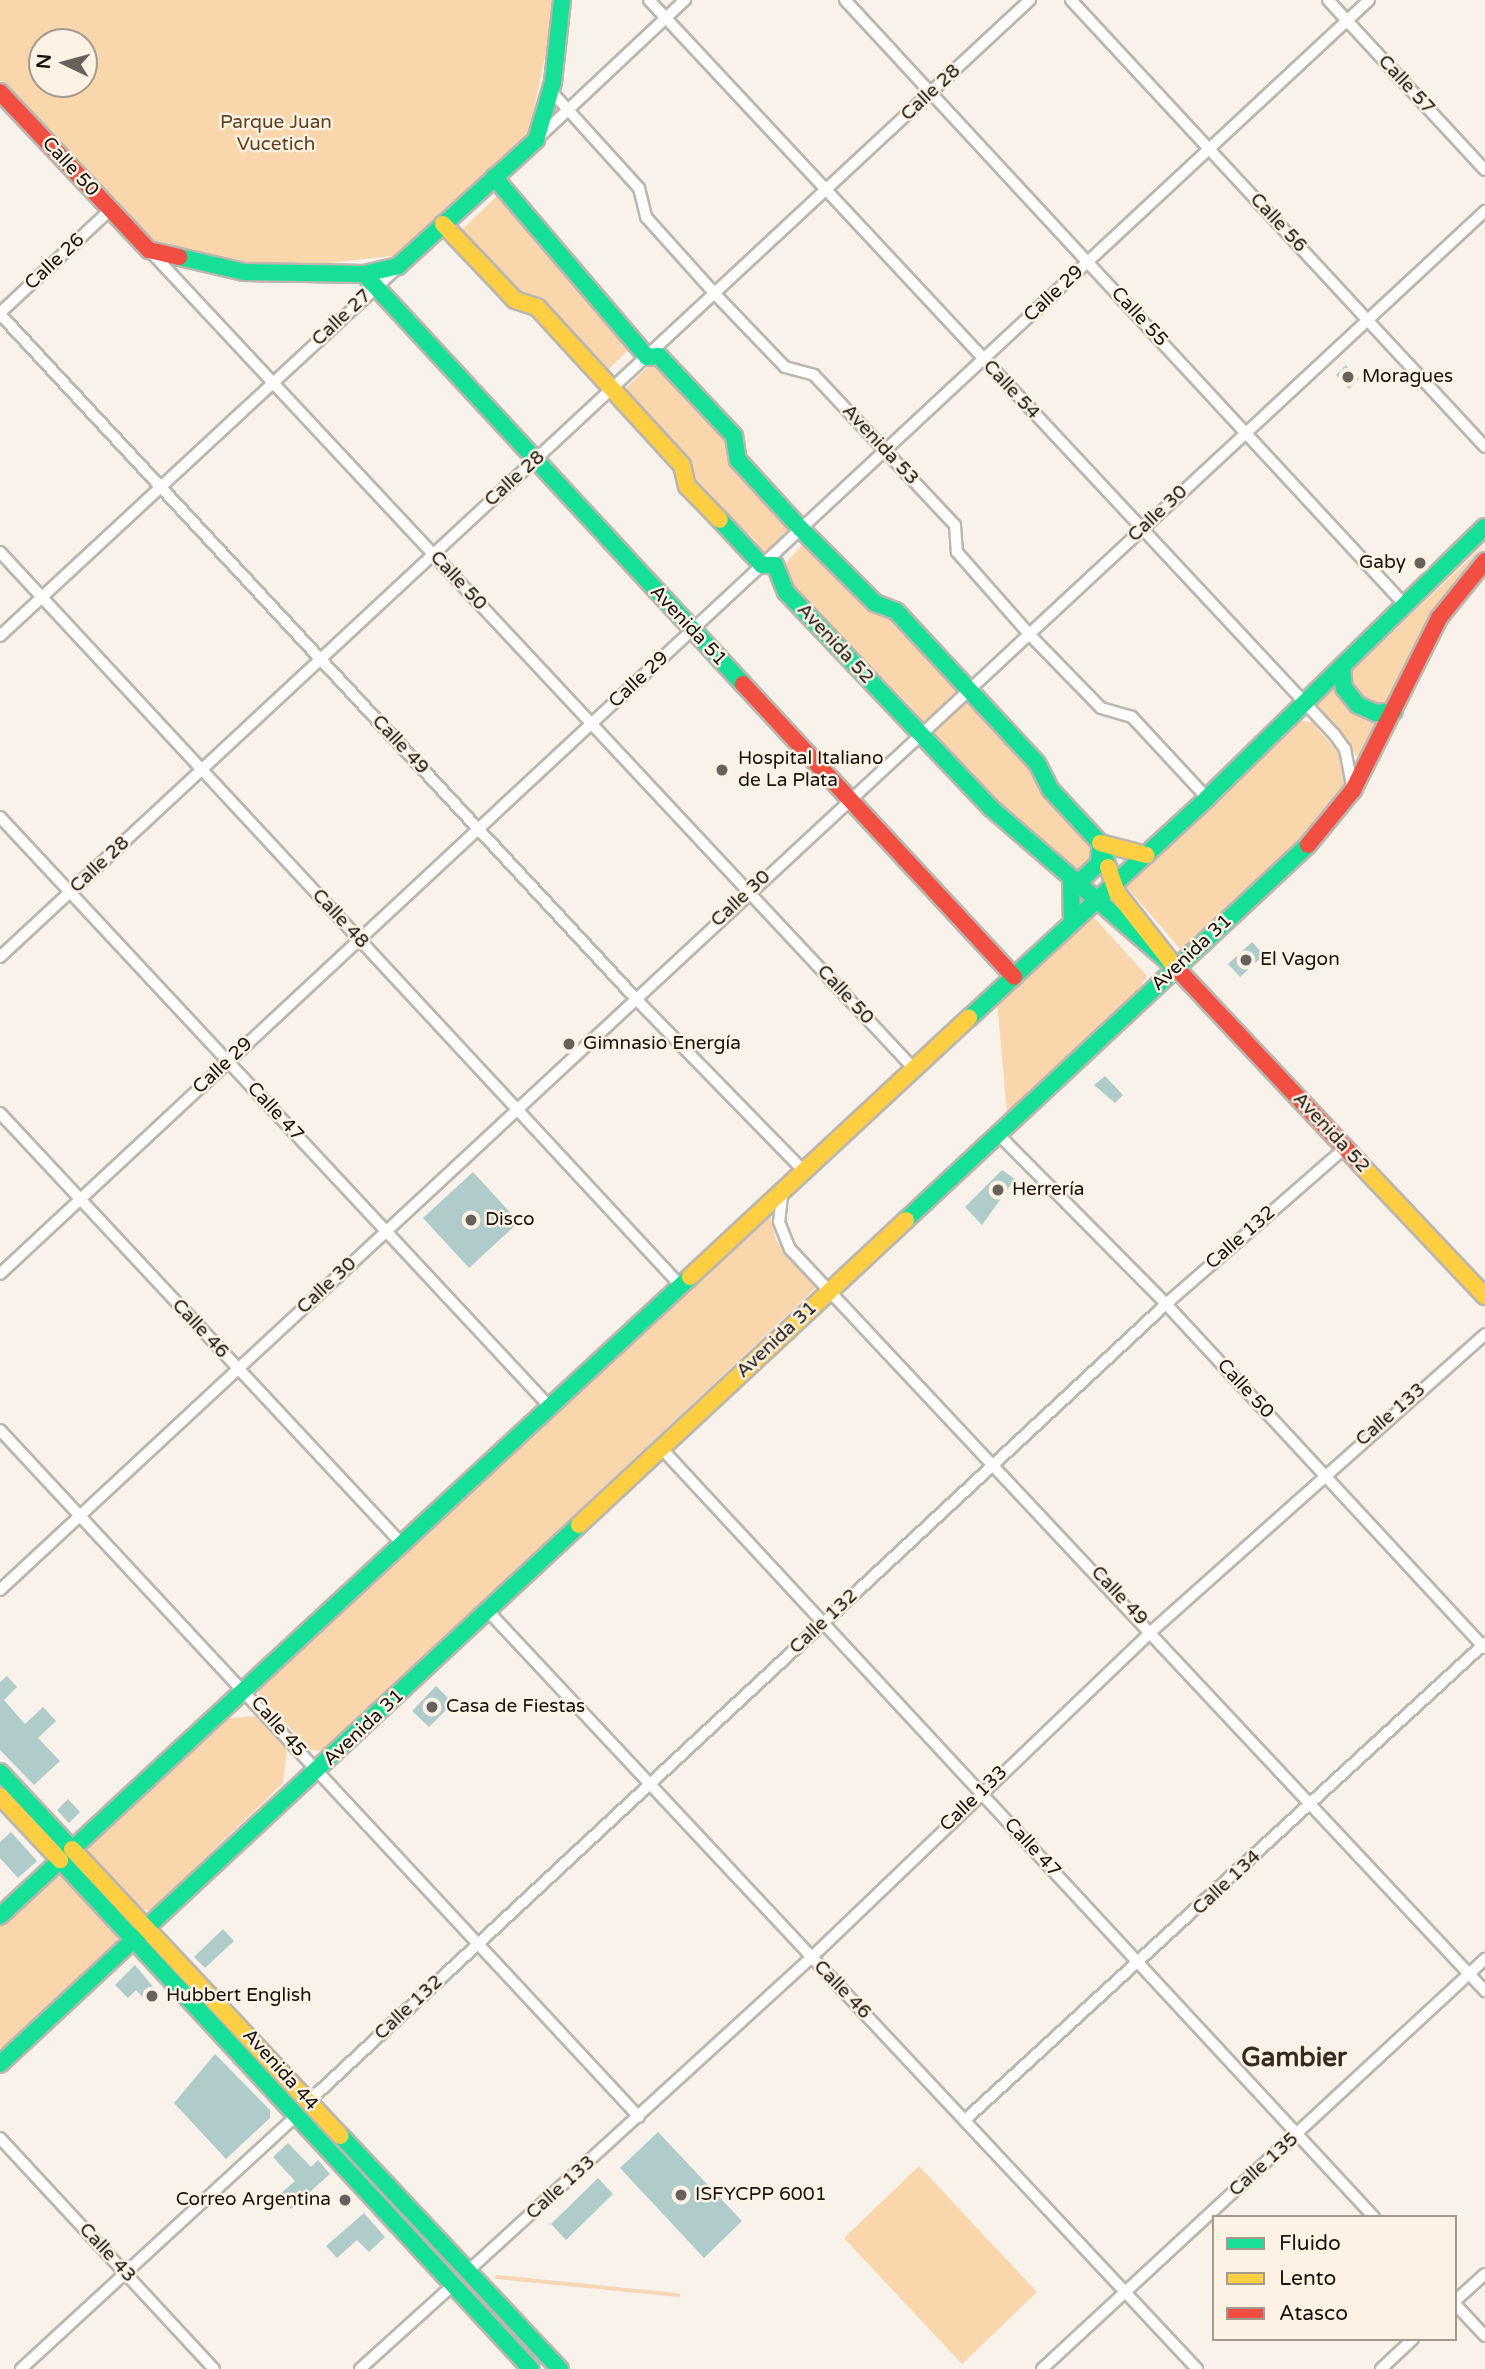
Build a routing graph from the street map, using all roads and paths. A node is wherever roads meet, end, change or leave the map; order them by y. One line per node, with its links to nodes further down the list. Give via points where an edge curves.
1 (562, 0): 11 (main road)
2 (649, 0): 9 (street, Calle 54)
3 (685, 0): 9 (street, Calle 27)
4 (845, 0): 13 (street, Calle 55)
5 (1030, 0): 13 (street, Calle 28)
6 (1071, 0): 16 (street, Calle 56)
7 (1328, 0): 10 (street, Calle 57)
8 (1369, 0): 10 (street, Calle 29)
9 (666, 18): 14 (street, Calle 27); 19 (street, Calle 54)
10 (1347, 21): 16 (street, Calle 29); 17 (street, Calle 57)
11 (551, 91): 14 (street, Avenida 53); 15 (main road)
12 (0, 92): 20 (main road, Calle 50)
13 (931, 93): 19 (street, Calle 28); 24 (street, Calle 55)
14 (568, 109): 15 (street, Calle 27); 28 (street, Avenida 53, via 639,188 646,217)
15 (536, 140): 18 (main road, Calle 27)
16 (1209, 149): 24 (street, Calle 29); 31 (street, Calle 56)
17 (1485, 170)
18 (494, 177): 22 (main road, Calle 27); 32 (main road, Avenida 52)
19 (826, 190): 28 (street, Calle 28); 33 (street, Calle 54)
20 (110, 210): 23 (main road, Calle 50); 30 (street, Calle 26)
21 (1485, 211): 31 (street, Calle 30)
22 (443, 224): 25 (main road, Calle 27); 35 (main road, Avenida 52, via 515,300 537,307)
23 (149, 250): 26 (main road, via 244,272); 34 (street, Calle 50)
24 (1088, 262): 33 (street, Calle 29); 36 (street, Calle 55)
25 (395, 270): 26 (main road); 27 (street, Calle 27); 29 (main road, via 387,289)
26 (364, 274): 27 (main road, Avenida 51)
27 (376, 286): 29 (main road, Avenida 51); 34 (street, Calle 27)
28 (715, 294): 32 (street, Calle 28); 38 (street, Avenida 53, via 785,367 814,375)
29 (393, 305): 39 (main road, Avenida 51)
30 (0, 314): 40 (street, Calle 49)
31 (1368, 320): 36 (street, Calle 30); 37 (street, Calle 56)
32 (647, 357): 35 (street, Calle 28); 42 (main road, Avenida 52, via 659,356 734,436 738,460)
33 (983, 360): 38 (street, Calle 29); 43 (street, Calle 54)
34 (271, 384): 40 (street, Calle 27); 45 (street, Calle 50)
35 (612, 390): 39 (street, Calle 28); 47 (main road, Avenida 52, via 682,465 687,486)
36 (1246, 433): 43 (street, Calle 30); 49 (street, Calle 55)
37 (1485, 447)
38 (886, 450): 42 (street, Calle 29); 51 (street, Avenida 53, via 956,526 957,552)
39 (535, 461): 45 (street, Calle 28); 50 (main road, Avenida 51)
40 (160, 487): 48 (street, Calle 27); 53 (street, Calle 49)
41 (1485, 527): 49 (main road)
42 (801, 529): 47 (street, Calle 29); 55 (main road, Avenida 52, via 875,603 896,611)
43 (1141, 530): 51 (street, Calle 30); 56 (street, Calle 54)
44 (0, 552): 48 (street, Calle 48)
45 (433, 554): 53 (street, Calle 28); 58 (street, Calle 50)
46 (1485, 561): 57 (main road, Avenida 31, via 1439,618)
47 (762, 565): 50 (street, Calle 29); 59 (main road, Avenida 52, via 775,565 786,592)
48 (42, 597): 52 (street, Calle 27); 60 (street, Calle 48)
49 (1404, 604): 54 (main road)
50 (692, 630): 58 (street, Calle 29); 63 (main road, Avenida 51)
51 (1029, 634): 55 (street, Calle 30); 62 (street, Avenida 53, via 1101,708 1132,717)
52 (0, 636)
53 (320, 659): 60 (street, Calle 28); 65 (street, Calle 49)
54 (1342, 667): 56 (main road); 57 (main road, via 1345,688 1358,705 1376,713)
55 (969, 690): 59 (street, Calle 30); 66 (main road, Avenida 52)
56 (1305, 705): 61 (street, Calle 54, via 1345,749); 62 (main road)
57 (1394, 711): 61 (main road, Avenida 31)
58 (591, 724): 65 (street, Calle 29); 71 (street, Calle 50)
59 (920, 736): 63 (street, Calle 30); 68 (main road, Avenida 52)
60 (201, 769): 70 (street, Calle 28); 74 (street, Calle 48)
61 (1353, 790): 76 (main road, Avenida 31, via 1320,834)
62 (1207, 798): 67 (main road)
63 (850, 800): 71 (street, Calle 30); 77 (main road, Avenida 51)
64 (0, 817): 70 (street, Calle 47)
65 (479, 828): 74 (street, Calle 29); 78 (street, Calle 49)
66 (1100, 843): 67 (main road); 68 (main road, via 1099,863 1080,881); 69 (main road, Avenida 52)
67 (1146, 855): 69 (main road)
68 (1071, 881): 72 (main road, Avenida 52); 73 (main road)
69 (1113, 884): 72 (main road); 76 (main road, Avenida 52)
70 (70, 892): 75 (street, Calle 28); 79 (street, Calle 47)
71 (748, 892): 78 (street, Calle 30); 80 (street, Calle 50)
72 (1098, 898): 73 (main road); 76 (main road, Avenida 52)
73 (1072, 923): 77 (main road)
74 (359, 940): 79 (street, Calle 29); 81 (street, Calle 48)
75 (0, 957)
76 (1177, 969): 83 (main road, Avenida 31); 84 (main road, Avenida 52)
77 (1014, 977): 80 (main road)
78 (636, 999): 81 (street, Calle 30); 85 (street, Calle 49)
79 (228, 1062): 87 (street, Calle 29); 88 (street, Calle 47)
80 (915, 1070): 85 (main road)
81 (517, 1110): 88 (street, Calle 30); 90 (street, Calle 48)
82 (0, 1113): 87 (street, Calle 46)
83 (999, 1135): 91 (main road, Avenida 31); 93 (street, Calle 50)
84 (1345, 1147): 92 (main road, Avenida 52); 93 (street, Calle 132)
85 (805, 1172): 86 (main road)
86 (783, 1192): 90 (main road); 91 (street, Calle 49, via 779,1222 790,1249)
87 (80, 1199): 89 (street, Calle 29); 95 (street, Calle 46)
88 (386, 1231): 95 (street, Calle 30); 96 (street, Calle 47)
89 (0, 1274)
90 (680, 1286): 96 (main road)
91 (829, 1291): 98 (main road, Avenida 31); 99 (street, Calle 49)
92 (1485, 1296)
93 (1166, 1304): 99 (street, Calle 132); 100 (street, Calle 50)
94 (1485, 1334): 100 (street, Calle 133)
95 (237, 1369): 101 (street, Calle 30); 102 (street, Calle 46)
96 (550, 1407): 102 (main road)
97 (0, 1430): 101 (street, Calle 45)
98 (662, 1449): 104 (main road, Avenida 31); 105 (street, Calle 47)
99 (996, 1463): 105 (street, Calle 132); 106 (street, Calle 49)
100 (1323, 1474): 106 (street, Calle 133); 107 (street, Calle 50)
101 (80, 1516): 103 (street, Calle 30); 108 (street, Calle 45)
102 (402, 1544): 108 (main road)
103 (0, 1590)
104 (488, 1611): 110 (main road, Avenida 31); 111 (street, Calle 46)
105 (823, 1623): 111 (street, Calle 132); 112 (street, Calle 47)
106 (1152, 1631): 112 (street, Calle 133); 114 (street, Calle 49)
107 (1484, 1645): 114 (street, Calle 134)
108 (245, 1689): 110 (street, Calle 45); 115 (main road)
109 (0, 1772): 115 (main road, Avenida 44)
110 (316, 1772): 117 (main road, Avenida 31); 119 (street, Calle 45)
111 (652, 1782): 119 (street, Calle 132); 120 (street, Calle 46)
112 (980, 1793): 120 (street, Calle 133); 122 (street, Calle 47)
113 (0, 1796): 115 (main road, Avenida 44)
114 (1312, 1804): 122 (street, Calle 134); 123 (street, Calle 49)
115 (66, 1854): 116 (main road); 117 (main road, Avenida 44); 118 (main road, Avenida 44)
116 (0, 1916)
117 (150, 1927): 118 (main road, Avenida 31); 126 (main road, Avenida 44)
118 (135, 1941): 125 (main road, Avenida 31); 127 (main road, Avenida 44)
119 (479, 1944): 126 (street, Calle 132); 128 (street, Calle 45)
120 (811, 1958): 128 (street, Calle 133); 129 (street, Calle 46)
121 (1485, 1959): 123 (street, Calle 135)
122 (1140, 1964): 129 (street, Calle 134); 130 (street, Calle 47)
123 (1469, 1974): 124 (street, Calle 49); 130 (street, Calle 135)
124 (1485, 1991)
125 (0, 2064)
126 (308, 2102): 135 (main road, Avenida 44)
127 (297, 2115): 136 (street); 138 (main road, Avenida 44)
128 (639, 2117): 135 (street, Calle 133)
129 (965, 2120): 139 (street, Calle 46)
130 (1297, 2134): 132 (street, Calle 47); 133 (street, Calle 135)
131 (0, 2138): 136 (street, Calle 43)
132 (1372, 2215)
133 (1204, 2219): 134 (street); 139 (street, Calle 135)
134 (1212, 2227)
135 (468, 2271): 148 (main road, Avenida 44)
136 (125, 2273): 144 (street); 145 (street, Calle 43)
137 (1485, 2274): 140 (street)
138 (453, 2285): 146 (street); 147 (main road, Avenida 44)
139 (1125, 2291): 149 (street, Calle 135); 150 (street, Calle 46)
140 (1457, 2301)
141 (1457, 2305): 142 (street)
142 (1485, 2336)
143 (1411, 2341): 151 (street)
144 (21, 2369)
145 (214, 2369)
146 (360, 2369)
147 (531, 2369)
148 (559, 2369)
149 (1042, 2369)
150 (1197, 2369)
151 (1381, 2369)

